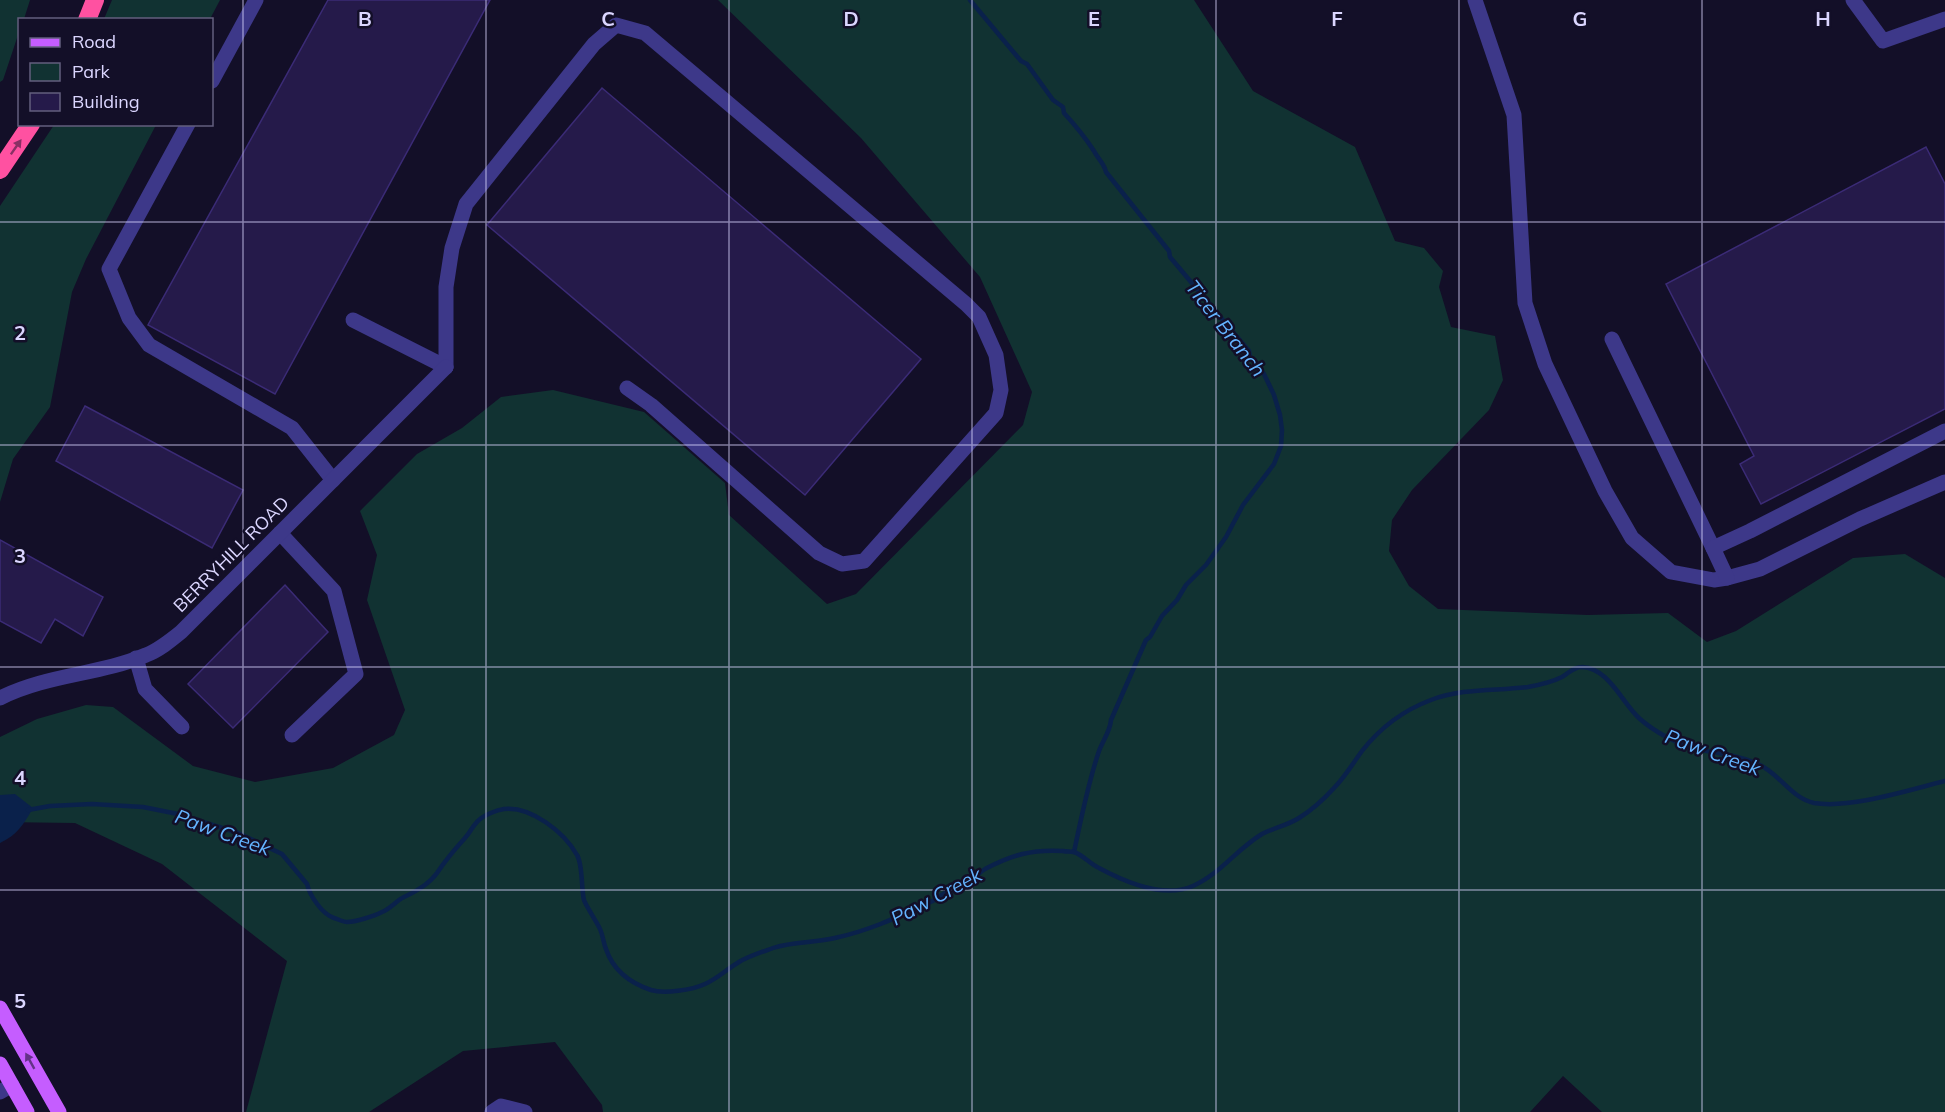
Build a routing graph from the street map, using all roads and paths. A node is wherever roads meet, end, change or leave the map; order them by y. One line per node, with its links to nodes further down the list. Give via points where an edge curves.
1 (95, 0): 5 (highway)
2 (256, 0): 7 (street)
3 (1475, 0): 20 (street, via 1514,115 1525,303 1545,364 1605,491 1632,538 1671,572 1714,580)
4 (1853, 0): 6 (street, via 1883,41)
5 (88, 18)
6 (1945, 19)
7 (213, 79)
8 (30, 126): 10 (highway, one-way to 8)
9 (187, 126): 16 (street, via 109,269 129,318 149,345 292,428)
10 (0, 170)
11 (353, 320): 13 (street)
12 (1612, 339): 19 (street)
13 (446, 367): 14 (street, via 446,287 452,248 466,204 594,44 616,25 645,33 966,304 979,317 996,355 1001,390 996,413 864,561 842,564 819,553); 16 (street, BERRYHILL ROAD)
14 (627, 388)
15 (1945, 431): 19 (street)
16 (333, 480): 18 (street, BERRYHILL ROAD)
17 (1945, 482): 20 (street, via 1760,569)
18 (280, 532): 21 (street, BERRYHILL ROAD, via 181,632 163,646); 24 (street, via 334,591 356,674)
19 (1713, 548): 20 (street)
20 (1726, 578)
21 (136, 658): 22 (street, BERRYHILL ROAD, via 32,684); 23 (street, via 145,689)
22 (0, 698)
23 (182, 727)
24 (292, 735)
25 (0, 1008): 29 (main road, one-way to 25)
26 (0, 1064): 27 (main road)
27 (6, 1088): 28 (main road)
28 (27, 1112)
29 (59, 1112)
30 (492, 1112): 31 (street, via 501,1106)
31 (525, 1112)

